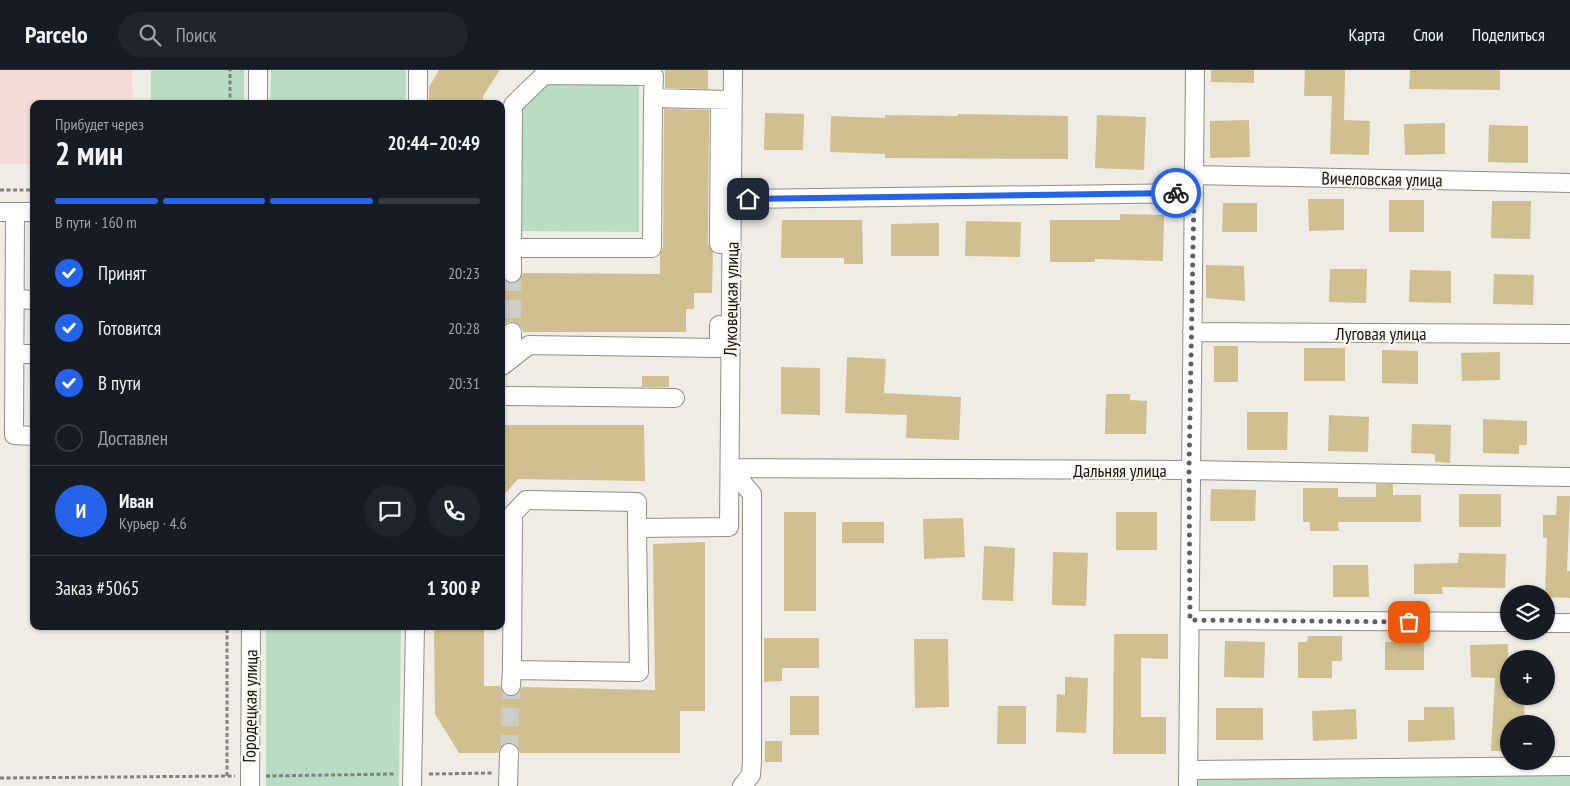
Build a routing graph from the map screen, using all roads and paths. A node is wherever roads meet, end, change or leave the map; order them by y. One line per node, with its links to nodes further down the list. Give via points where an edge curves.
1 (230, 70): 8 (path)
2 (258, 70): 9 (street)
3 (418, 70): 10 (street)
4 (733, 70): 11 (street, Луковецкая улица)
5 (1195, 70): 12 (street)
6 (654, 73): 7 (street); 20 (street, via 544,75 513,105)
7 (653, 98): 11 (street); 20 (street, via 652,248)
8 (230, 100)
9 (258, 100)
10 (418, 100)
11 (726, 100): 29 (street, via 719,348 529,345); 34 (street, Луковецкая улица)
12 (1194, 175): 13 (street, Вичеловская улица); 16 (street)
13 (1570, 183)
14 (0, 190): 15 (path)
15 (30, 190)
16 (1194, 193): 17 (street); 24 (street)
17 (748, 199)
18 (8, 212): 19 (street); 22 (street)
19 (30, 212)
20 (512, 248): 21 (street)
21 (512, 273)
22 (25, 299): 26 (street)
23 (512, 332): 28 (street, via 512,344)
24 (1192, 332): 25 (street, Луговая улица); 35 (street)
25 (1570, 334)
26 (16, 354): 27 (street); 32 (street)
27 (30, 354)
28 (505, 360)
29 (505, 365)
30 (505, 396): 31 (street)
31 (676, 398)
32 (7, 435): 33 (street)
33 (30, 436)
34 (730, 468): 35 (street, Дальняя улица); 37 (street, Луковецкая улица, via 729,527); 52 (street, via 752,494 752,762 750,775)
35 (1189, 470): 36 (street, Дальняя улица); 38 (street)
36 (1570, 477)
37 (637, 528): 37 (street, via 637,502 526,500 513,514 511,678 639,672)
38 (1190, 620): 39 (street); 48 (street)
39 (1500, 622)
40 (1555, 622): 41 (street)
41 (1570, 623)
42 (228, 630): 47 (path)
43 (251, 630): 49 (street, Городецкая улица)
44 (415, 630): 50 (street)
45 (509, 753): 51 (street)
46 (1570, 766): 48 (street)
47 (227, 776)
48 (1188, 778)
49 (250, 786)
50 (412, 786)
51 (508, 786)
52 (742, 786)

